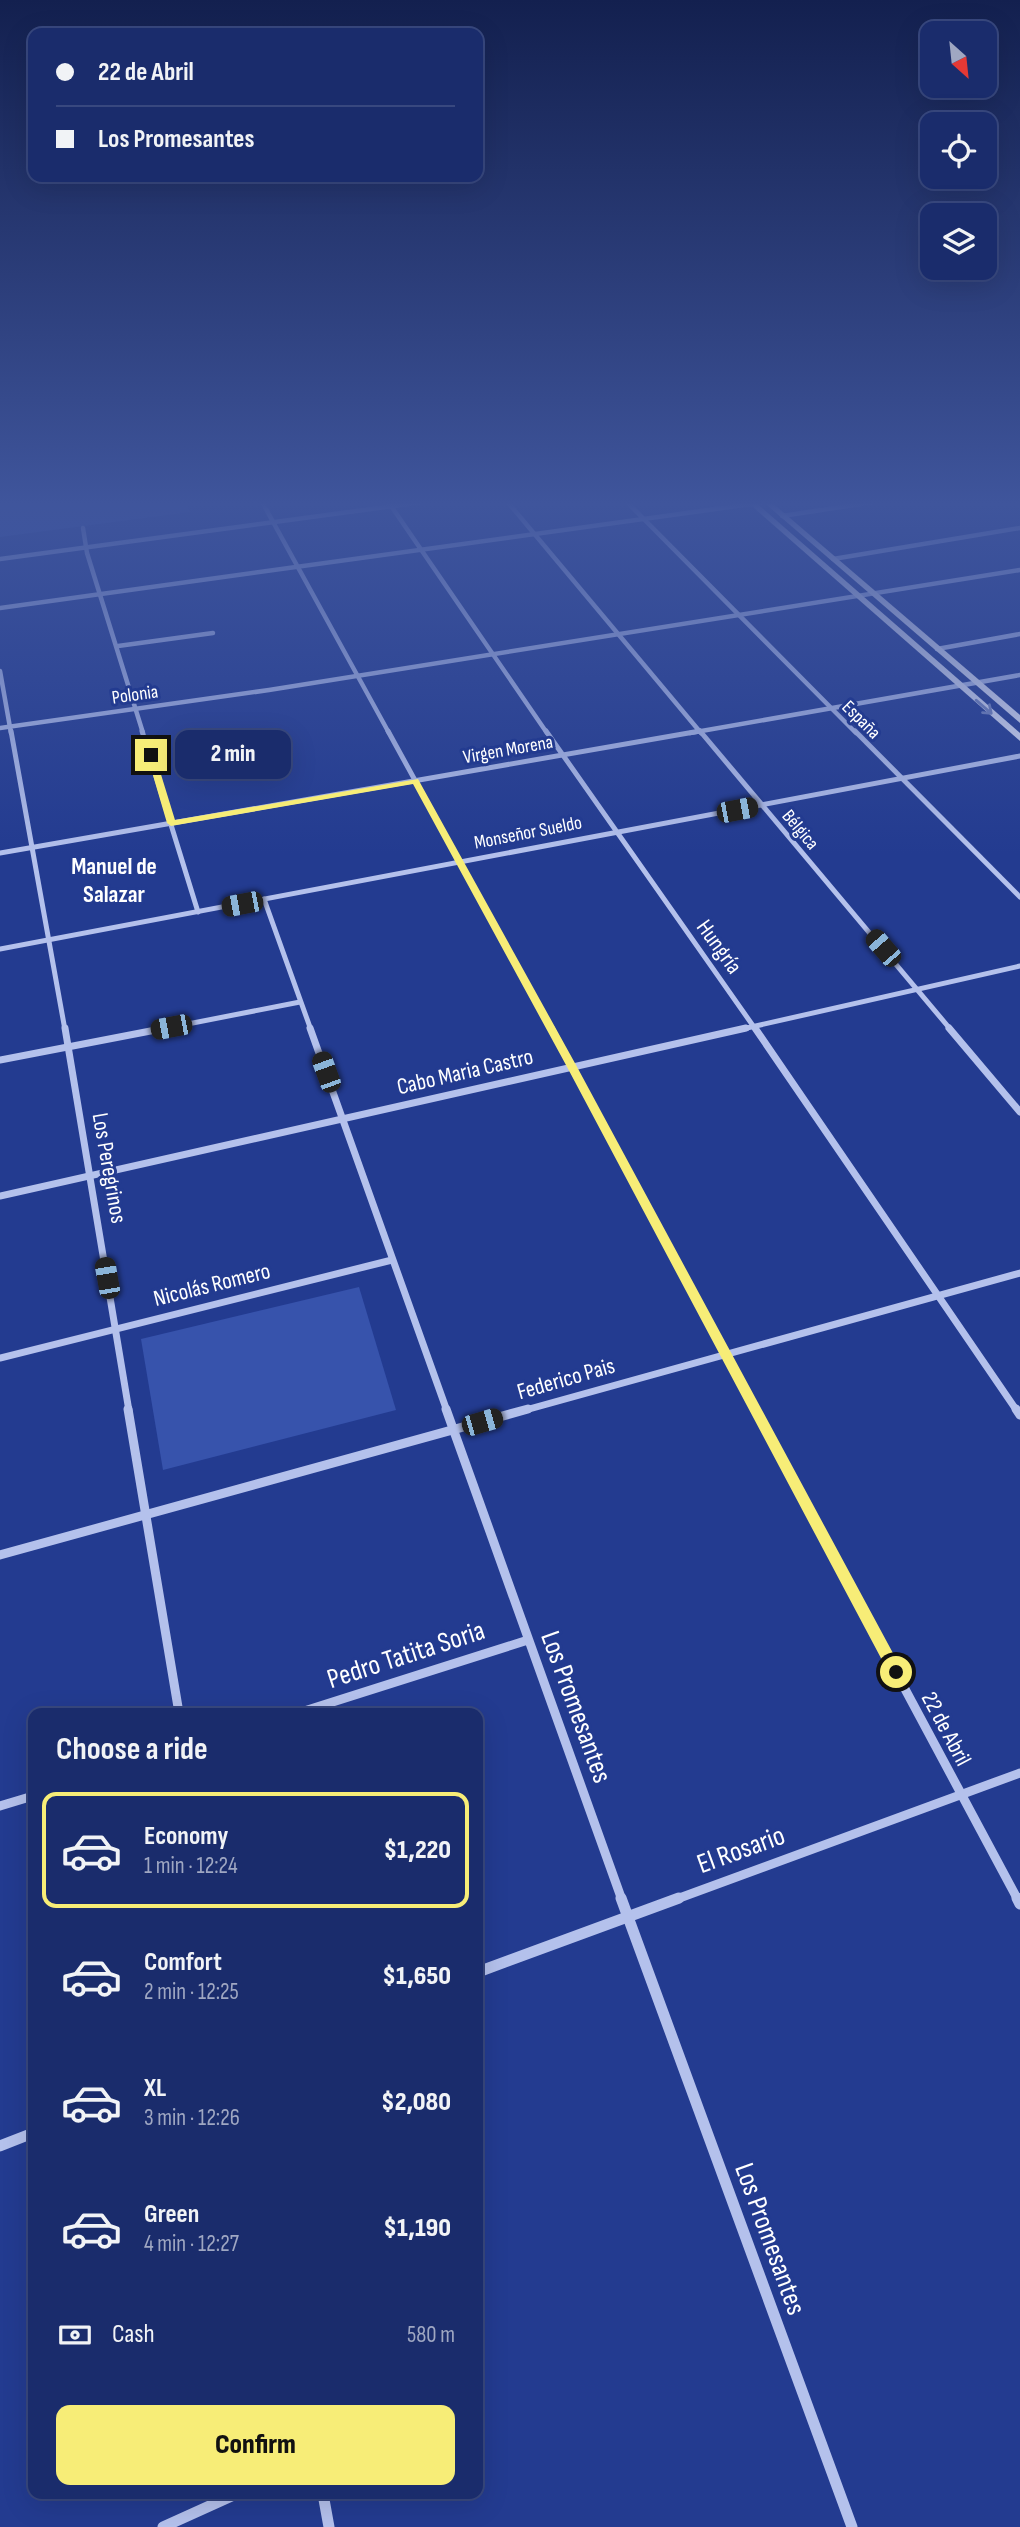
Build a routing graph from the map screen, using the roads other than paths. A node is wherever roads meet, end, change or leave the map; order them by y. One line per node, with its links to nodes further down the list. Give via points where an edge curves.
1 (108, 618): 12 (street)
2 (326, 618): 16 (street, 22 de Abril)
3 (468, 618): 14 (street, Hungría)
4 (605, 618): 11 (street, Bélgica)
5 (727, 618): 11 (street, Polonia)
6 (741, 618): 20 (street, España)
7 (882, 618): 19 (street)
8 (901, 618): 13 (street)
9 (214, 632): 12 (street)
10 (1020, 634): 13 (street)
11 (619, 635): 14 (street, Polonia); 25 (street, Bélgica)
12 (118, 646): 21 (street)
13 (937, 649): 18 (street)
14 (493, 655): 16 (street, Polonia); 27 (street, Hungría)
15 (0, 671): 23 (street, Los Peregrinos)
16 (358, 676): 21 (street, Polonia); 30 (street, 22 de Abril)
17 (1020, 676): 18 (street, Virgen Morena)
18 (976, 683): 19 (street, Virgen Morena); 22 (street)
19 (960, 686): 20 (street, Virgen Morena); 26 (street, one-way to 26)
20 (830, 708): 25 (street, Virgen Morena); 29 (street, España)
21 (137, 709): 23 (street, Polonia); 32 (street)
22 (1020, 720)
23 (10, 727): 24 (street, Polonia); 34 (street, Los Peregrinos)
24 (0, 728)
25 (699, 731): 27 (street, Virgen Morena); 31 (street, Bélgica)
26 (1020, 738)
27 (562, 755): 30 (street, Virgen Morena); 33 (street, Hungría)
28 (1020, 756): 29 (street, Monseñor Sueldo)
29 (900, 779): 31 (street, Monseñor Sueldo); 37 (street, España)
30 (415, 781): 32 (street, Virgen Morena); 36 (street, 22 de Abril)
31 (761, 805): 33 (street, Monseñor Sueldo); 43 (street, Bélgica)
32 (171, 823): 34 (street, Virgen Morena); 39 (street)
33 (616, 833): 36 (street, Monseñor Sueldo); 45 (street, Hungría)
34 (31, 848): 35 (street, Virgen Morena); 40 (street, Los Peregrinos)
35 (0, 853)
36 (459, 862): 38 (street, Monseñor Sueldo); 48 (street, 22 de Abril)
37 (1020, 897)
38 (264, 899): 39 (street, Monseñor Sueldo); 44 (street, Los Promesantes)
39 (198, 912): 40 (street, Monseñor Sueldo)
40 (47, 940): 41 (street, Monseñor Sueldo); 46 (street, Los Peregrinos)
41 (0, 949)
42 (1020, 967): 43 (street, Cabo Maria Castro)
43 (918, 989): 45 (street, Cabo Maria Castro); 49 (street, Bélgica)
44 (300, 1002): 46 (street); 50 (street, Los Promesantes)
45 (754, 1026): 48 (street, Cabo Maria Castro); 55 (street, Hungría)
46 (68, 1047): 47 (street); 51 (street, Los Peregrinos)
47 (0, 1060)
48 (571, 1065): 50 (street, Cabo Maria Castro); 57 (street, 22 de Abril)
49 (1020, 1112)
50 (342, 1118): 51 (street, Cabo Maria Castro); 53 (street, Los Promesantes)
51 (89, 1176): 52 (street, Cabo Maria Castro); 56 (street, Los Peregrinos)
52 (0, 1196)
53 (392, 1260): 56 (street, Nicolás Romero); 60 (street, Los Promesantes)
54 (1020, 1273): 55 (street, Federico Pais)
55 (936, 1296): 57 (street, Federico Pais); 59 (street, Hungría)
56 (116, 1329): 58 (street, Nicolás Romero); 61 (street, Los Peregrinos)
57 (725, 1355): 60 (street, Federico Pais); 67 (street, 22 de Abril)
58 (0, 1358)
59 (1020, 1415)
60 (455, 1430): 61 (street, Federico Pais); 63 (street, Los Promesantes)
61 (145, 1516): 62 (street, Federico Pais); 64 (street, Los Peregrinos)
62 (0, 1555)
63 (528, 1640): 65 (street, Pedro Tatita Soria); 71 (street, Los Promesantes)
64 (177, 1708)
65 (314, 1708)
66 (1020, 1773): 67 (street, El Rosario)
67 (961, 1795): 70 (street, 22 de Abril); 71 (street, El Rosario)
68 (28, 1798): 69 (street)
69 (0, 1806)
70 (1020, 1904)
71 (628, 1917): 72 (street, El Rosario); 79 (street, Los Promesantes)
72 (483, 1970)
73 (28, 2135): 74 (street)
74 (0, 2146)
75 (225, 2499): 77 (street)
76 (324, 2499): 78 (street)
77 (163, 2527)
78 (329, 2527)
79 (852, 2527)

